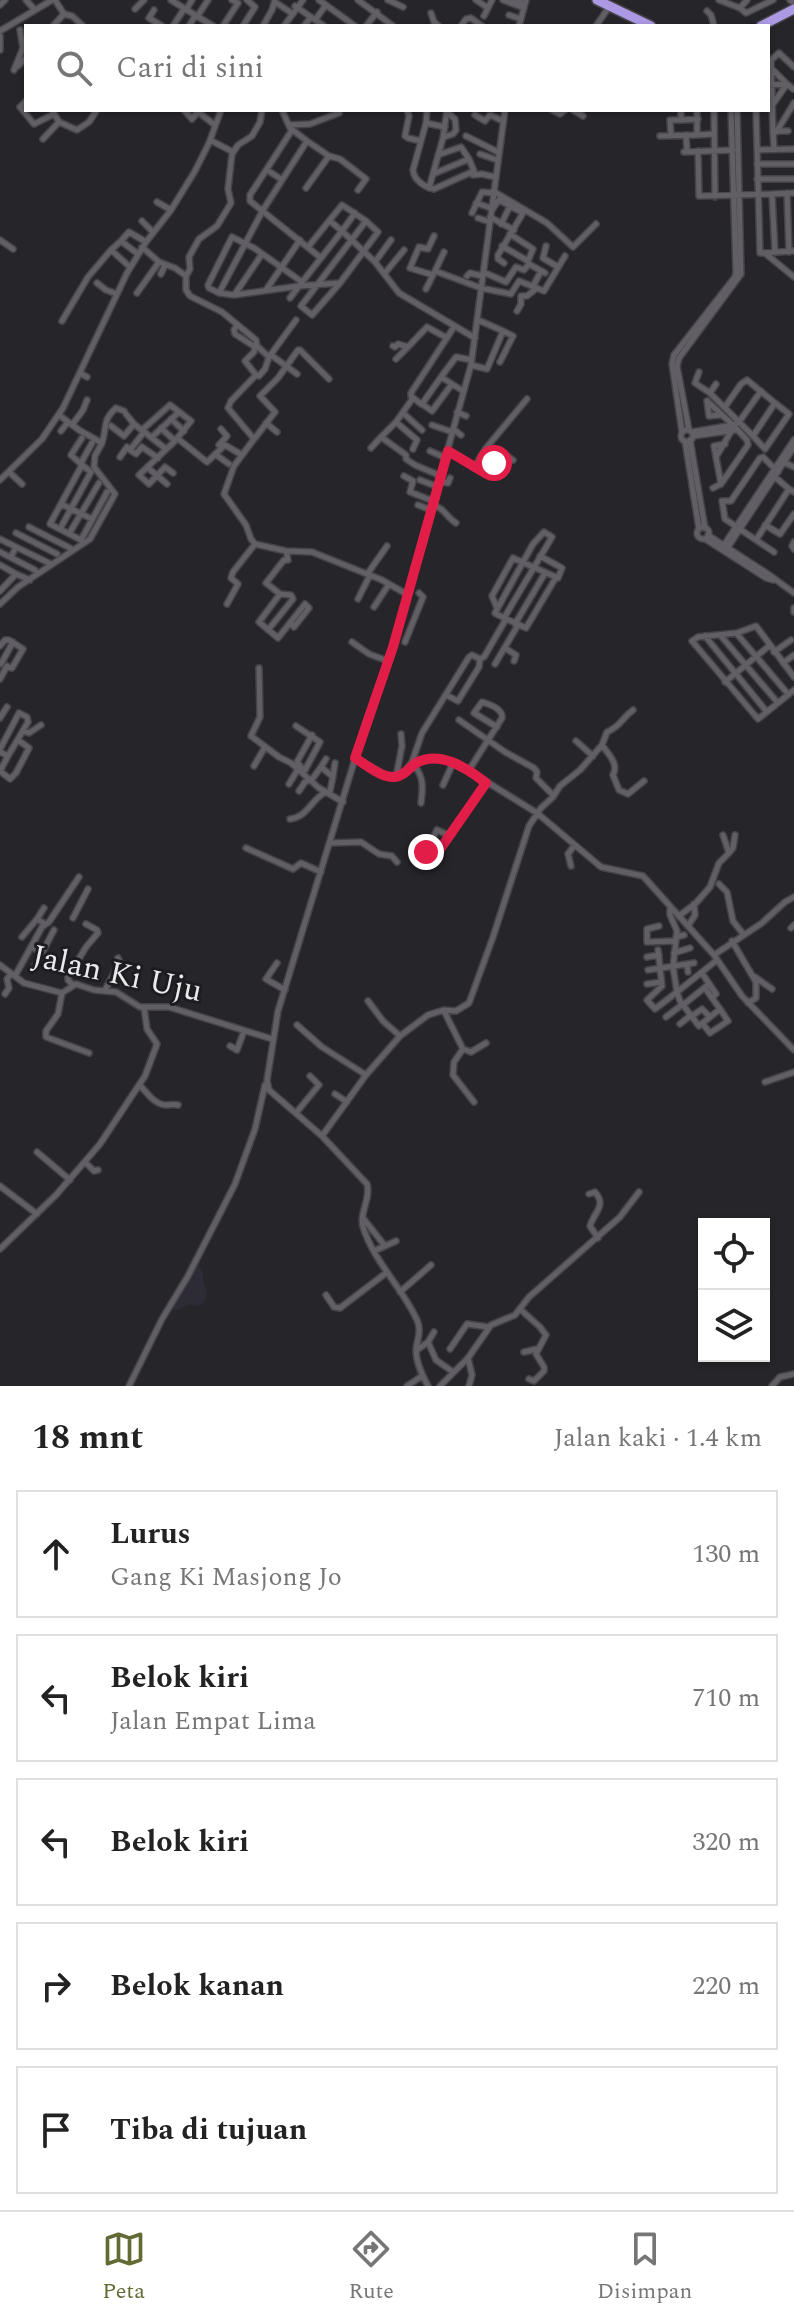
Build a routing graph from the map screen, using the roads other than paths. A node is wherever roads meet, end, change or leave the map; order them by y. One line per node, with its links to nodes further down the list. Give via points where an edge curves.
1 (5, 0): 27 (street)
2 (26, 0): 35 (street)
3 (53, 0): 35 (street); 41 (street)
4 (144, 0): 34 (street)
5 (171, 0): 29 (street)
6 (192, 0): 29 (street)
7 (208, 0): 44 (street)
8 (247, 0): 56 (street, via 255,7)
9 (320, 0): 28 (street)
10 (358, 0): 39 (street)
11 (388, 0): 31 (street)
12 (476, 0): 32 (street)
13 (492, 0): 32 (street)
14 (503, 0): 26 (street)
15 (514, 0): 26 (street)
16 (597, 0): 30 (highway)
17 (719, 0): 22 (street)
18 (747, 0): 33 (street)
19 (773, 0): 25 (street)
20 (237, 1): 55 (street)
21 (276, 2): 38 (street); 57 (street)
22 (728, 2): 33 (street)
23 (793, 2): 71 (highway)
24 (298, 3): 38 (street); 46 (street); 59 (street)
25 (763, 3): 33 (street, via 746,13)
26 (525, 4): 48 (street)
27 (0, 5)
28 (326, 5): 46 (street); 62 (street)
29 (182, 6): 44 (street)
30 (610, 6): 68 (street); 69 (highway)
31 (403, 7)
32 (488, 8): 43 (street)
33 (740, 8)
34 (135, 9)
35 (35, 10): 47 (street)
36 (154, 10): 45 (street)
37 (707, 11): 70 (street)
38 (290, 12): 58 (street)
39 (377, 12): 63 (street); 64 (street)
40 (431, 13): 65 (street)
41 (64, 14): 49 (street); 50 (street)
42 (509, 15): 48 (street)
43 (484, 16)
44 (196, 17): 53 (street); 54 (street)
45 (149, 18): 51 (street); 52 (street)
46 (313, 18): 60 (street); 61 (street)
47 (16, 21): 72 (street); 73 (street)
48 (520, 23)
49 (55, 24)
50 (81, 24)
51 (145, 24)
52 (159, 24)
53 (191, 24)
54 (209, 24)
55 (224, 24)
56 (244, 24)
57 (264, 24)
58 (283, 24)
59 (283, 24)
60 (306, 24)
61 (321, 24)
62 (352, 24)
63 (368, 24)
64 (391, 24)
65 (436, 24)
66 (462, 24): 67 (street, via 471,18)
67 (479, 24)
68 (597, 24)
69 (644, 24)
70 (713, 24)
71 (764, 24)
72 (20, 30): 74 (street); 76 (street, via 23,48 14,70)
73 (0, 33): 75 (street)
74 (24, 35)
75 (0, 50)
76 (24, 60)
77 (770, 62): 78 (street, via 779,53); 79 (street)
78 (794, 67)
79 (772, 69): 80 (street); 81 (street)
80 (787, 84): 81 (street); 82 (street); 85 (street)
81 (770, 85): 85 (street)
82 (793, 89)
83 (24, 103): 106 (street, via 20,107)
84 (794, 103): 117 (street)
85 (773, 105): 117 (street)
86 (33, 112): 106 (street)
87 (53, 112): 106 (street, via 36,125); 111 (street)
88 (95, 112): 111 (street, via 80,129)
89 (198, 112): 113 (street)
90 (220, 112): 113 (street)
91 (262, 112): 135 (street, via 252,136)
92 (283, 112): 115 (street)
93 (408, 112): 128 (street, via 405,136)
94 (427, 112): 112 (street)
95 (448, 112): 114 (street); 124 (street, via 456,130)
96 (505, 112): 110 (street)
97 (576, 112): 107 (street)
98 (681, 112): 109 (street)
99 (697, 112): 108 (street)
100 (714, 112): 118 (street)
101 (731, 112): 131 (street)
102 (737, 112): 131 (street)
103 (756, 112): 132 (street)
104 (339, 113): 115 (street)
105 (475, 115): 110 (street)
106 (26, 116)
107 (583, 116)
108 (698, 119): 109 (street); 121 (street)
109 (681, 120): 119 (street, via 670,120)
110 (503, 121): 136 (street)
111 (59, 122): 125 (street)
112 (426, 123): 114 (street); 128 (street)
113 (215, 125): 126 (street)
114 (445, 127): 124 (street)
115 (290, 128): 127 (street); 145 (street)
116 (788, 131): 117 (street)
117 (775, 132): 129 (street)
118 (714, 134): 121 (street); 134 (street)
119 (671, 135): 120 (street); 123 (street)
120 (686, 135): 121 (street); 133 (street, via 685,152)
121 (697, 135)
122 (466, 136): 136 (street)
123 (660, 136)
124 (443, 138): 138 (street)
125 (43, 139)
126 (210, 140): 135 (street); 164 (street)
127 (307, 141): 139 (street); 148 (street)
128 (421, 141): 152 (street, via 413,171)
129 (774, 149): 130 (street); 132 (street)
130 (794, 149)
131 (736, 150): 134 (street); 158 (street)
132 (757, 150): 142 (street)
133 (698, 151): 134 (street); 159 (street, via 699,196)
134 (715, 151): 159 (street)
135 (233, 152): 209 (street, via 231,203 219,223 199,239)
136 (498, 152): 141 (street)
137 (480, 154): 141 (street)
138 (438, 155): 140 (street, via 461,147); 146 (street)
139 (329, 156): 151 (street); 153 (street, via 366,179)
140 (469, 159): 146 (street); 152 (street, via 474,172)
141 (497, 160): 147 (street)
142 (757, 164): 143 (street); 149 (street)
143 (794, 164)
144 (408, 168): 147 (street, via 416,182 432,192 473,175)
145 (267, 170): 148 (street); 165 (street, via 249,197)
146 (433, 174): 152 (street)
147 (495, 177): 154 (street)
148 (281, 179): 165 (street)
149 (757, 179): 150 (street); 156 (street)
150 (794, 179)
151 (306, 188)
152 (429, 188)
153 (358, 190)
154 (493, 192): 161 (street, via 484,191); 167 (street); 172 (street, via 547,223 574,247)
155 (791, 193): 157 (street); 163 (street)
156 (757, 194): 157 (street); 158 (street); 196 (street, via 760,253)
157 (772, 194): 193 (street)
158 (736, 196): 159 (street); 287 (street, via 741,274 678,361)
159 (715, 197)
160 (157, 202): 164 (street)
161 (476, 203): 167 (street); 167 (street, via 475,215)
162 (510, 206): 167 (street, via 498,200); 171 (street); 175 (street, via 523,214)
163 (791, 207): 191 (street)
164 (171, 210): 174 (street)
165 (263, 210): 178 (street); 182 (street)
166 (355, 213): 169 (street, via 342,205); 170 (street); 173 (street)
167 (491, 214): 171 (street); 208 (street)
168 (142, 221): 174 (street)
169 (330, 221): 173 (street); 186 (street)
170 (366, 221): 179 (street); 190 (street, via 378,231)
171 (501, 224): 175 (street)
172 (596, 224)
173 (342, 231): 179 (street); 198 (street)
174 (153, 232): 183 (street)
175 (512, 232): 184 (street); 184 (street, via 533,249 528,261)
176 (434, 236): 206 (street, via 428,249 419,247 410,268)
177 (0, 240): 187 (street)
178 (300, 240): 186 (street); 203 (street)
179 (353, 240): 190 (street); 213 (street)
180 (391, 240): 199 (street)
181 (121, 241): 183 (street, via 129,232); 188 (street); 194 (street)
182 (245, 243): 195 (street); 221 (street); 221 (street, via 231,238 219,259 208,285)
183 (144, 244): 194 (street); 200 (street)
184 (502, 246): 201 (street, via 498,257)
185 (546, 246): 204 (street, via 543,258)
186 (308, 247): 198 (street)
187 (13, 249)
188 (111, 250): 202 (street); 230 (street)
189 (404, 250): 205 (street)
190 (364, 251): 199 (street); 214 (street)
191 (791, 251): 193 (street)
192 (444, 252): 206 (street)
193 (775, 252): 196 (street)
194 (138, 254): 202 (street)
195 (262, 254): 203 (street); 223 (street)
196 (765, 254): 211 (street)
197 (565, 256): 204 (street)
198 (321, 258): 215 (street)
199 (375, 262): 205 (street)
200 (162, 263): 207 (street); 209 (street); 220 (street)
201 (504, 263)
202 (130, 267): 222 (street)
203 (281, 267): 215 (street); 219 (street)
204 (558, 267): 216 (street, via 545,290)
205 (385, 273): 232 (street, via 399,293)
206 (434, 273): 217 (street); 218 (street)
207 (161, 274)
208 (483, 274): 210 (street); 216 (street, via 506,282 516,267 524,270 529,264 542,274); 217 (street)
209 (186, 276): 237 (street, via 190,296 222,312 237,325 235,334)
210 (467, 276)
211 (794, 277)
212 (97, 283): 222 (street)
213 (319, 283): 214 (street); 214 (street, via 301,307 312,315); 215 (street)
214 (340, 283)
215 (300, 284): 219 (street); 225 (street)
216 (535, 287): 217 (street, via 519,281 512,294); 224 (street)
217 (481, 288): 229 (street)
218 (426, 289)
219 (266, 290): 223 (street)
220 (137, 293)
221 (219, 293): 223 (street)
222 (117, 294): 247 (street)
223 (234, 295)
224 (527, 296): 226 (street); 227 (street, via 521,296)
225 (290, 298)
226 (530, 303)
227 (517, 311)
228 (296, 320): 239 (street)
229 (478, 320): 233 (street); 235 (street)
230 (62, 321)
231 (441, 325): 232 (street)
232 (453, 329): 234 (street); 235 (street)
233 (503, 331): 242 (street, via 513,336); 243 (street, via 487,369)
234 (447, 338): 238 (street, via 427,327); 258 (street, via 411,393)
235 (476, 338): 243 (street)
236 (393, 346): 238 (street)
237 (256, 347): 239 (street); 249 (street, via 245,361)
238 (408, 347): 241 (street)
239 (270, 356): 245 (street); 249 (street)
240 (442, 357): 244 (street)
241 (396, 359)
242 (500, 362)
243 (472, 363): 244 (street, via 458,356); 255 (street)
244 (449, 364): 251 (street)
245 (287, 366): 248 (street); 252 (street, via 300,350); 273 (street, via 260,396 275,410)
246 (699, 372): 257 (street, via 695,383)
247 (80, 373): 250 (street); 267 (street)
248 (297, 374)
249 (256, 375): 292 (street, via 228,408)
250 (87, 377)
251 (441, 377): 253 (street); 262 (street)
252 (329, 379)
253 (452, 384): 255 (street); 262 (street, via 432,411)
254 (716, 384): 257 (street)
255 (463, 391): 265 (street)
256 (761, 391): 261 (street); 263 (street, via 745,380); 278 (street)
257 (710, 393): 263 (street)
258 (413, 398): 262 (street); 266 (street)
259 (527, 399): 316 (street)
260 (87, 400): 272 (street)
261 (775, 403): 288 (street); 288 (street, via 789,414 765,449)
262 (422, 404)
263 (725, 407): 278 (street)
264 (179, 412): 270 (street); 282 (street, via 169,405); 283 (street, via 191,421)
265 (457, 412): 269 (street); 284 (street)
266 (403, 413): 271 (street); 280 (street)
267 (59, 415): 272 (street); 317 (street)
268 (722, 415): 278 (street)
269 (466, 416)
270 (171, 419): 277 (street); 283 (street)
271 (396, 422): 290 (street); 303 (street, via 417,440)
272 (70, 423): 281 (street); 297 (street)
273 (266, 423): 285 (street); 292 (street)
274 (134, 424): 276 (street, via 124,436); 282 (street); 297 (street, via 116,408 103,427)
275 (432, 425): 284 (street)
276 (111, 426)
277 (161, 428): 289 (street); 293 (street)
278 (732, 428): 287 (street); 288 (street); 329 (street, via 725,444 714,446); 329 (street, via 748,445)
279 (221, 429): 299 (street, via 227,436)
280 (422, 430)
281 (61, 431)
282 (143, 431): 289 (street); 298 (street)
283 (184, 431): 293 (street)
284 (452, 431): 286 (street); 307 (street)
285 (277, 432)
286 (461, 435)
287 (688, 435): 344 (street)
288 (753, 436)
289 (152, 437): 302 (street)
290 (381, 437): 301 (street); 325 (street)
291 (82, 438): 312 (street, via 71,455)
292 (254, 438): 306 (street)
293 (176, 439): 302 (street); 305 (street, via 207,462)
294 (212, 439): 299 (street)
295 (794, 440): 311 (street)
296 (92, 443): 312 (street)
297 (102, 443): 340 (street, via 94,467 115,494)
298 (139, 444): 308 (street, via 127,447); 309 (street)
299 (221, 446): 305 (street); 306 (street)
300 (794, 447): 311 (street)
301 (371, 448)
302 (166, 449): 309 (street)
303 (413, 449)
304 (430, 451): 307 (street)
305 (215, 454): 313 (street)
306 (242, 455): 354 (street, via 224,494)
307 (447, 455): 316 (street); 325 (street)
308 (120, 457)
309 (158, 458): 314 (street)
310 (513, 460): 316 (street, via 504,454 488,472)
311 (782, 462): 315 (street); 319 (street)
312 (82, 464): 333 (street); 336 (street, via 91,472)
313 (229, 464)
314 (147, 467): 320 (street); 320 (street, via 139,475 149,484)
315 (794, 467)
316 (474, 468)
317 (9, 472): 323 (street); 327 (street)
318 (173, 473): 320 (street, via 165,467)
319 (776, 473): 331 (street); 345 (street); 345 (street, via 761,457 731,501 722,501 725,519)
320 (156, 476): 328 (street)
321 (404, 476): 335 (street, via 413,481 410,492)
322 (450, 478): 325 (street, via 448,483)
323 (0, 480)
324 (420, 480): 325 (street)
325 (439, 481): 335 (street)
326 (99, 483): 337 (street)
327 (22, 484)
328 (167, 484)
329 (721, 484): 330 (street)
330 (713, 488)
331 (791, 490): 342 (street)
332 (107, 492): 339 (street)
333 (61, 504): 336 (street); 346 (street, via 50,523)
334 (418, 505): 335 (street)
335 (432, 506): 341 (street, via 443,508); 380 (street)
336 (71, 509): 337 (street); 346 (street)
337 (81, 514): 339 (street); 348 (street)
338 (794, 514): 342 (street, via 780,534)
339 (93, 520): 340 (street); 348 (street, via 81,540)
340 (99, 523): 368 (street, via 90,539)
341 (456, 523)
342 (765, 525): 352 (street)
343 (29, 527): 351 (street)
344 (702, 528): 349 (street); 349 (street, via 698,537)
345 (738, 528): 352 (street); 356 (street)
346 (60, 529): 348 (street); 351 (street)
347 (16, 533): 358 (street)
348 (69, 534)
349 (707, 537): 356 (street); 377 (street)
350 (0, 539): 357 (street)
351 (53, 539): 358 (street); 359 (street)
352 (756, 540): 363 (street)
353 (794, 542): 360 (street)
354 (255, 544): 361 (street); 385 (street, via 233,572 231,578 238,584)
355 (387, 546): 374 (street)
356 (726, 546): 377 (street)
357 (16, 547): 365 (street); 368 (street)
358 (45, 548): 364 (street)
359 (70, 548)
360 (794, 549)
361 (286, 551): 374 (street, via 312,552); 382 (street, via 288,560 266,583)
362 (0, 552): 365 (street)
363 (774, 552)
364 (57, 554)
365 (9, 556): 370 (street); 371 (street)
366 (540, 556): 367 (street, via 552,537 544,532); 369 (street); 375 (street, via 562,568)
367 (524, 561): 369 (street); 387 (street); 387 (street, via 513,558 492,596)
368 (52, 564): 376 (street)
369 (534, 567): 372 (street); 388 (street)
370 (2, 568): 373 (street)
371 (35, 570)
372 (545, 573): 375 (street); 390 (street)
373 (16, 574): 376 (street); 379 (street)
374 (370, 575): 378 (street); 383 (street)
375 (555, 579): 390 (street, via 526,628)
376 (30, 580): 384 (street)
377 (774, 580): 381 (street)
378 (389, 584): 380 (street); 386 (street)
379 (0, 591)
380 (408, 592): 398 (street, via 420,591 423,597); 406 (street)
381 (794, 593)
382 (280, 594): 391 (street, via 259,622); 391 (street, via 293,599)
383 (358, 599)
384 (0, 604)
385 (227, 604)
386 (374, 607)
387 (497, 608): 388 (street, via 495,613)
388 (505, 618): 390 (street); 405 (street)
389 (290, 623): 391 (street, via 278,638)
390 (516, 625): 401 (street)
391 (268, 630)
392 (737, 633): 394 (street); 400 (street, via 756,626); 404 (street)
393 (705, 636): 394 (street); 413 (street); 416 (street, via 693,644)
394 (721, 636): 411 (street)
395 (791, 640): 402 (street)
396 (13, 642): 399 (street, via 5,640); 409 (street); 409 (street, via 23,651 12,668)
397 (352, 642): 406 (street)
398 (405, 642)
399 (0, 646)
400 (769, 646): 402 (street); 404 (street)
401 (505, 648): 407 (street, via 516,655); 410 (street)
402 (774, 652): 408 (street)
403 (794, 655): 408 (street)
404 (757, 656): 411 (street); 417 (street)
405 (480, 659): 418 (street, via 469,657); 418 (street, via 458,701)
406 (388, 661): 441 (street)
407 (514, 661)
408 (783, 663): 414 (street)
409 (3, 664): 415 (street)
410 (495, 664)
411 (746, 665): 413 (street); 419 (street)
412 (259, 668): 437 (street, via 260,717 251,736)
413 (735, 674): 416 (street); 422 (street)
414 (793, 675)
415 (0, 679)
416 (725, 682): 422 (street, via 756,717)
417 (791, 692): 419 (street)
418 (446, 695): 449 (street)
419 (778, 703): 422 (street)
420 (7, 707): 424 (street)
421 (633, 710): 436 (street, via 607,732)
422 (767, 712)
423 (476, 715): 428 (street); 428 (street, via 473,711 482,702 494,708 502,714); 429 (street)
424 (0, 718)
425 (459, 720): 429 (street)
426 (41, 725): 430 (street)
427 (296, 726): 432 (street)
428 (497, 727): 434 (street)
429 (469, 728): 434 (street)
430 (23, 731): 433 (street); 438 (street, via 29,721 21,711)
431 (401, 734): 452 (street)
432 (312, 735): 448 (street, via 297,762); 448 (street, via 320,744)
433 (18, 740): 439 (street); 439 (street, via 29,748 10,779 0,771)
434 (488, 741): 450 (street); 460 (street, via 534,768 536,778)
435 (576, 741): 440 (street)
436 (602, 745): 440 (street); 454 (street, via 615,765 619,790 628,794)
437 (265, 747): 446 (street); 448 (street)
438 (0, 751): 439 (street)
439 (8, 756)
440 (593, 756): 460 (street)
441 (355, 758): 452 (street); 461 (street)
442 (326, 759): 447 (street)
443 (335, 763): 451 (street)
444 (453, 763): 445 (street, via 432,759); 450 (street); 457 (street)
445 (414, 765): 449 (street); 462 (street, via 423,783)
446 (254, 766)
447 (321, 767): 451 (street); 453 (street)
448 (302, 769): 453 (street); 456 (street)
449 (408, 769): 452 (street)
450 (469, 770): 455 (street)
451 (333, 777): 459 (street)
452 (396, 777)
453 (312, 779): 458 (street); 459 (street)
454 (644, 781)
455 (486, 783): 463 (street); 465 (street)
456 (289, 784)
457 (443, 785)
458 (299, 791)
459 (328, 792): 461 (street); 464 (street, via 299,818)
460 (553, 795): 463 (street)
461 (344, 801): 468 (street)
462 (421, 803)
463 (537, 813): 469 (street); 529 (street, via 470,1001 456,1011)
464 (290, 819)
465 (448, 835): 465 (street, via 437,830 426,852 435,857)
466 (723, 835): 471 (street)
467 (735, 835): 471 (street)
468 (330, 843): 472 (street, via 361,842); 474 (street)
469 (574, 846): 473 (street, via 568,854); 482 (street, via 604,868 641,875)
470 (246, 848): 474 (street, via 293,869 301,863)
471 (729, 853): 481 (street)
472 (397, 862)
473 (571, 866)
474 (321, 872): 519 (street)
475 (79, 877): 478 (street)
476 (719, 884): 493 (street)
477 (88, 889): 480 (street)
478 (69, 892): 480 (street); 487 (street)
479 (794, 897): 493 (street)
480 (83, 900): 485 (street)
481 (694, 904): 484 (street); 490 (street)
482 (670, 905): 484 (street); 495 (street)
483 (44, 908): 486 (street)
484 (679, 916): 490 (street)
485 (73, 918)
486 (37, 919): 487 (street); 494 (street)
487 (45, 924): 497 (street)
488 (86, 924): 516 (street, via 98,933 68,977)
489 (659, 926): 495 (street, via 647,929 647,942)
490 (688, 926): 502 (street)
491 (54, 930): 499 (street)
492 (684, 935): 495 (street)
493 (744, 935): 496 (street)
494 (22, 937)
495 (675, 939): 500 (street)
496 (732, 941): 502 (street); 513 (street)
497 (32, 947): 499 (street); 512 (street)
498 (690, 948): 500 (street)
499 (42, 953): 506 (street)
500 (674, 953): 507 (street)
501 (647, 957): 508 (street, via 658,952)
502 (715, 957): 511 (street); 525 (street)
503 (118, 958): 520 (street)
504 (277, 963): 519 (street, via 266,979)
505 (0, 965): 512 (street, Jalan Ki Uju)
506 (35, 966)
507 (673, 967): 508 (street); 510 (street, via 691,963); 521 (street)
508 (660, 968): 509 (street); 514 (street)
509 (648, 970)
510 (688, 972)
511 (702, 973): 517 (street); 521 (street)
512 (13, 975): 522 (street, Jalan Ki Uju); 523 (street)
513 (754, 977): 518 (street); 525 (street, via 756,998)
514 (662, 982): 515 (street); 521 (street, via 647,999 655,1009)
515 (647, 984)
516 (73, 985): 520 (street, Jalan Ki Uju); 522 (street, Jalan Ki Uju)
517 (707, 986): 526 (street); 528 (street)
518 (772, 989)
519 (285, 990): 538 (street)
520 (104, 991): 527 (street, Jalan Ki Uju)
521 (677, 992): 526 (street)
522 (62, 993): 543 (street, via 46,1037)
523 (5, 994)
524 (368, 1001): 537 (street)
525 (748, 1003): 542 (street)
526 (683, 1005): 530 (street); 531 (street)
527 (144, 1007): 536 (street, Jalan Ki Uju, via 169,1007); 549 (street, via 147,1029 157,1044)
528 (720, 1009): 532 (street); 535 (street, via 728,1021 710,1033)
529 (444, 1010): 537 (street, via 423,1017); 541 (street)
530 (692, 1015): 532 (street, via 702,1009); 533 (street); 535 (street)
531 (666, 1017)
532 (710, 1017): 535 (street)
533 (680, 1024)
534 (297, 1025): 545 (street)
535 (698, 1026)
536 (244, 1031): 538 (street, Jalan Ki Uju); 540 (street, via 237,1050)
537 (400, 1036): 545 (street)
538 (272, 1039): 547 (street)
539 (486, 1043): 541 (street, via 471,1052)
540 (230, 1046)
541 (463, 1049): 552 (street, via 453,1075)
542 (794, 1050)
543 (89, 1053)
544 (794, 1072): 548 (street)
545 (366, 1075): 551 (street)
546 (310, 1076): 554 (street, via 319,1085)
547 (267, 1080): 554 (street, via 269,1090); 587 (street, via 235,1184)
548 (765, 1082)
549 (140, 1085): 553 (street, via 157,1102); 557 (street)
550 (335, 1094): 551 (street)
551 (347, 1102): 555 (street)
552 (474, 1102)
553 (178, 1105)
554 (296, 1113): 555 (street)
555 (322, 1136): 564 (street, via 367,1184)
556 (37, 1152): 559 (street)
557 (85, 1162): 558 (street); 559 (street)
558 (98, 1170)
559 (70, 1180): 563 (street)
560 (0, 1186): 563 (street)
561 (639, 1192): 565 (street)
562 (589, 1194): 565 (street, via 595,1192 600,1202 590,1226)
563 (37, 1214): 568 (street)
564 (362, 1218): 567 (street); 569 (street)
565 (598, 1238): 574 (street, via 529,1297)
566 (396, 1241): 567 (street)
567 (385, 1246): 569 (street)
568 (0, 1249)
569 (374, 1251): 571 (street)
570 (431, 1265): 572 (street)
571 (386, 1273): 572 (street); 573 (street, via 340,1308)
572 (400, 1292): 580 (street, via 419,1328)
573 (326, 1295)
574 (521, 1310): 575 (street); 579 (street, via 545,1333)
575 (489, 1327): 578 (street, via 467,1324); 582 (street)
576 (434, 1332): 577 (street)
577 (428, 1342): 580 (street); 583 (street, via 435,1359)
578 (450, 1349)
579 (537, 1349): 581 (street); 586 (street, via 544,1371 534,1381)
580 (416, 1351): 585 (street)
581 (524, 1352)
582 (468, 1358): 583 (street); 591 (street)
583 (453, 1372): 590 (street)
584 (794, 1374): 592 (street, via 780,1377)
585 (422, 1376): 588 (street); 589 (street)
586 (529, 1379)
587 (129, 1386)
588 (407, 1386)
589 (428, 1386)
590 (440, 1386)
591 (469, 1386)
592 (772, 1386)

